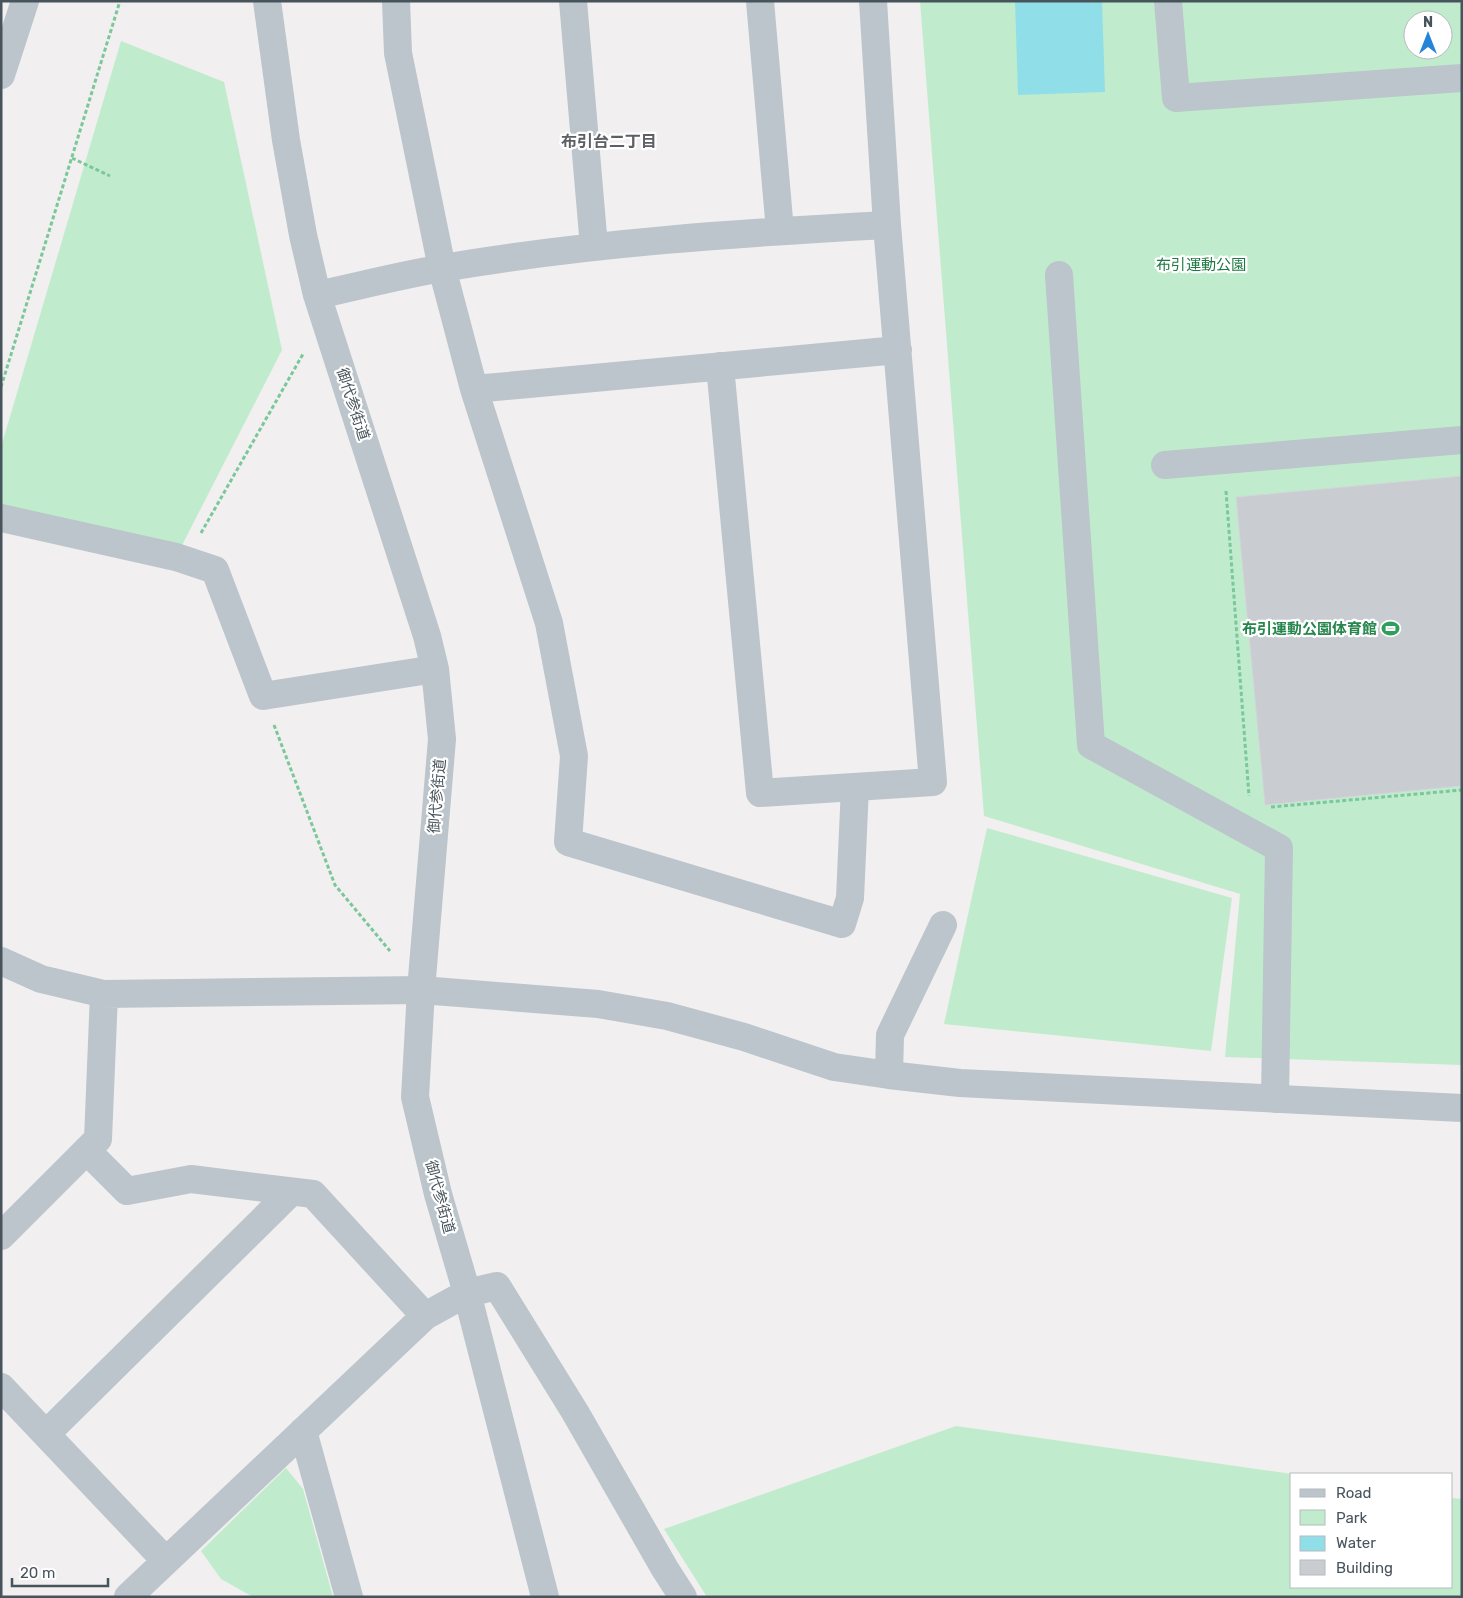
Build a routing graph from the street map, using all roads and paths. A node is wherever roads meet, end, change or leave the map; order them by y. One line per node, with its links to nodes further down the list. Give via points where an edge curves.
1 (25, 1): 9 (street)
2 (120, 1): 11 (path)
3 (268, 1): 18 (street, 御代参街道, via 286,140)
4 (396, 1): 16 (street, via 398,53)
5 (573, 1): 15 (street)
6 (760, 1): 14 (street)
7 (873, 1): 13 (street)
8 (1168, 1): 10 (street, via 1176,98)
9 (1, 75)
10 (1462, 78)
11 (72, 158): 12 (path); 22 (path)
12 (110, 176)
13 (886, 225): 14 (street); 20 (street)
14 (780, 231): 15 (street)
15 (594, 247): 16 (street)
16 (442, 268): 18 (street); 23 (street)
17 (1060, 276): 41 (street, via 1091,745 1279,848)
18 (317, 295): 29 (street, 御代参街道)
19 (308, 347): 28 (path)
20 (898, 350): 21 (street); 31 (street, via 933,782)
21 (720, 366): 23 (street); 31 (street, via 760,793)
22 (1, 387)
23 (474, 389): 31 (street, via 550,623 574,756 568,842 842,924 850,898)
24 (1462, 440): 25 (street)
25 (1224, 460): 26 (street); 33 (path)
26 (1165, 465)
27 (1, 518): 28 (street)
28 (186, 560): 30 (street, via 216,570)
29 (435, 669): 30 (street); 38 (street, 御代参街道, via 442,739)
30 (263, 696): 36 (path, via 336,885)
31 (855, 787)
32 (1462, 790): 34 (path)
33 (1249, 799)
34 (1269, 807)
35 (943, 926): 40 (street, via 890,1036)
36 (390, 951)
37 (1, 961): 39 (street, via 41,979)
38 (421, 990): 39 (street); 40 (street, via 598,1004 667,1016 834,1067); 46 (street, 御代参街道, via 415,1097 438,1194)
39 (104, 994): 43 (street, via 98,1139)
40 (889, 1075): 41 (street, via 960,1083)
41 (1275, 1099): 42 (street)
42 (1462, 1108)
43 (87, 1151): 44 (street, via 127,1191 191,1179); 45 (street)
44 (291, 1192): 47 (street, via 313,1194); 50 (street)
45 (1, 1236)
46 (467, 1293): 47 (street); 54 (street, 御代参街道); 55 (street, via 497,1286)
47 (425, 1316): 49 (street)
48 (1, 1387): 50 (street)
49 (303, 1431): 51 (street); 53 (street)
50 (46, 1434): 51 (street)
51 (166, 1561): 52 (street)
52 (128, 1597)
53 (349, 1597)
54 (545, 1597)
55 (683, 1597)

